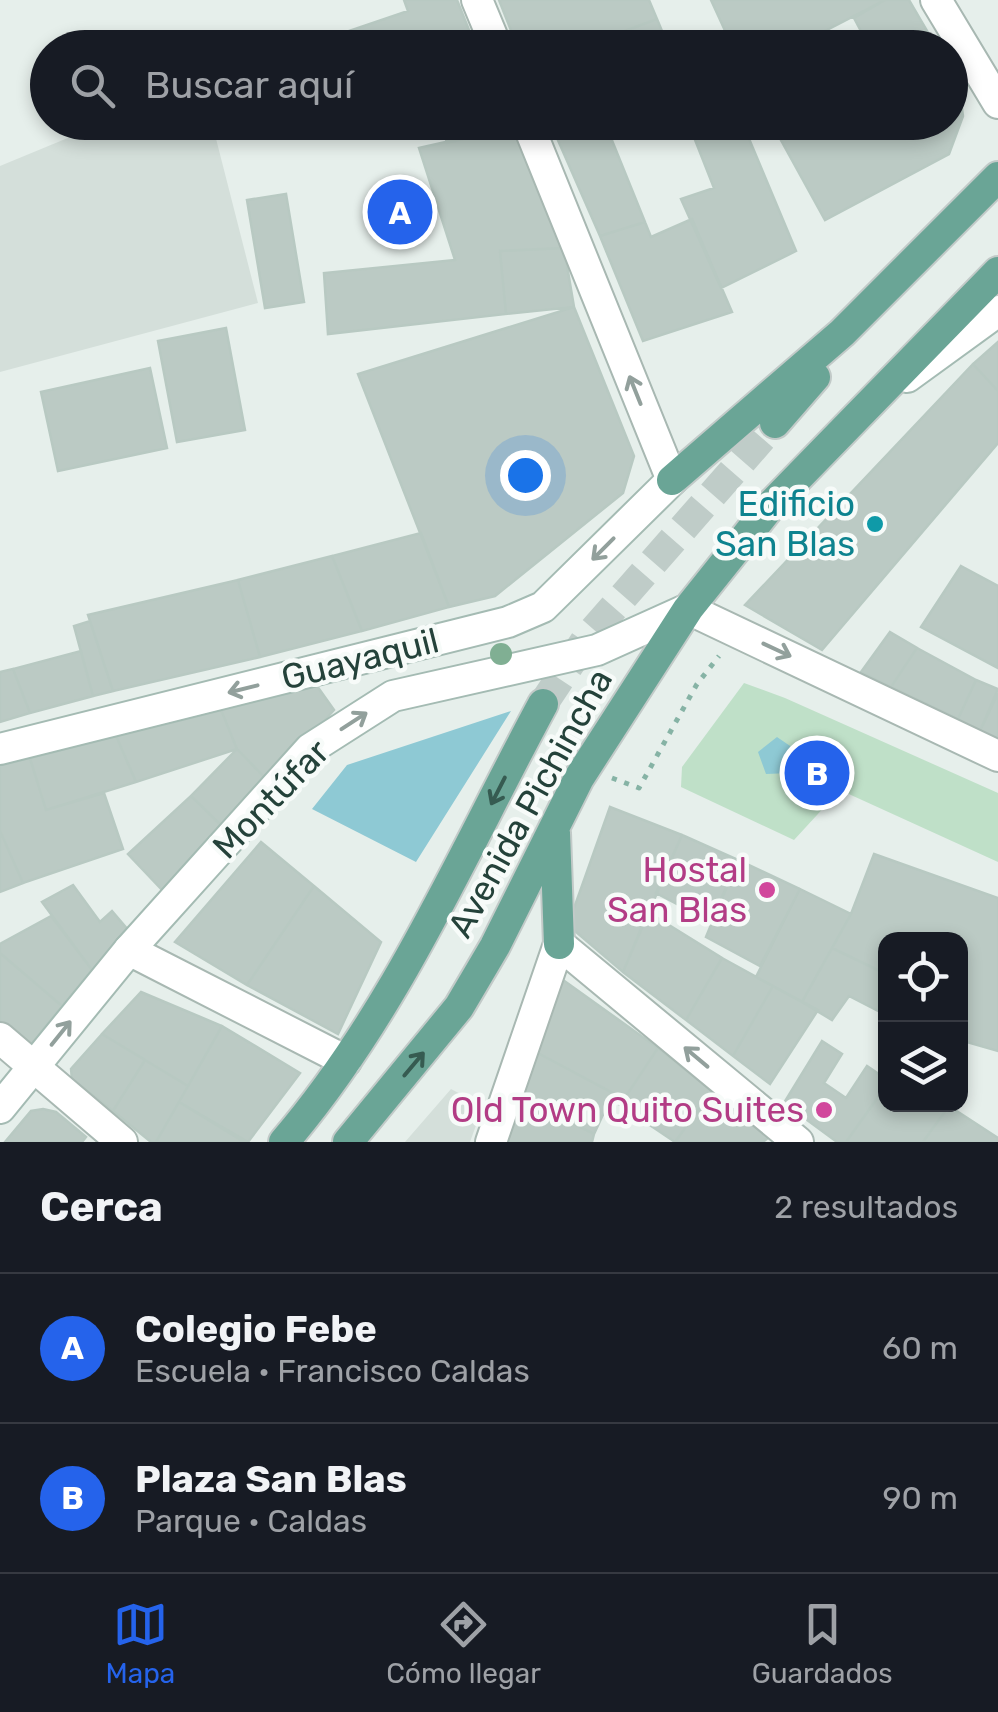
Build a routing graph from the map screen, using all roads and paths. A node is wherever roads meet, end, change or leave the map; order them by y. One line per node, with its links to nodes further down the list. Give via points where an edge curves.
1 (478, 0): 3 (street)
2 (936, 0): 4 (street)
3 (489, 30)
4 (954, 30)
5 (968, 53): 6 (street)
6 (998, 102)
7 (534, 140): 14 (street, one-way to 7)
8 (998, 178): 9 (main road)
9 (929, 248): 13 (main road); 14 (main road, via 842,334)
10 (998, 272): 12 (main road, Avenida Pichincha)
11 (998, 312): 12 (street)
12 (860, 412): 15 (main road, Avenida Pichincha, via 772,504)
13 (775, 423)
14 (672, 480): 18 (street, Guayaquil, one-way to 18, via 543,607 526,614)
15 (688, 609): 19 (street, one-way to 19); 20 (main road, Avenida Pichincha); 23 (street, Montúfar, one-way to 15, via 310,749 393,696 598,650)
16 (723, 654): 20 (path, via 697,684 639,788)
17 (543, 704): 25 (main road, Avenida Pichincha, one-way to 25, via 418,946)
18 (0, 749)
19 (998, 756)
20 (584, 769): 21 (main road, Avenida Pichincha)
21 (555, 830): 22 (main road); 29 (main road, Avenida Pichincha, one-way to 21, via 459,1007)
22 (559, 944): 31 (street); 32 (street, one-way to 22)
23 (129, 950): 25 (street); 26 (street, Montúfar, one-way to 23)
24 (0, 1038): 26 (street)
25 (346, 1061): 28 (main road, Avenida Pichincha)
26 (33, 1068): 27 (street, Montúfar); 30 (street)
27 (0, 1108)
28 (294, 1130)
29 (349, 1140)
30 (122, 1142)
31 (491, 1142)
32 (798, 1142)

